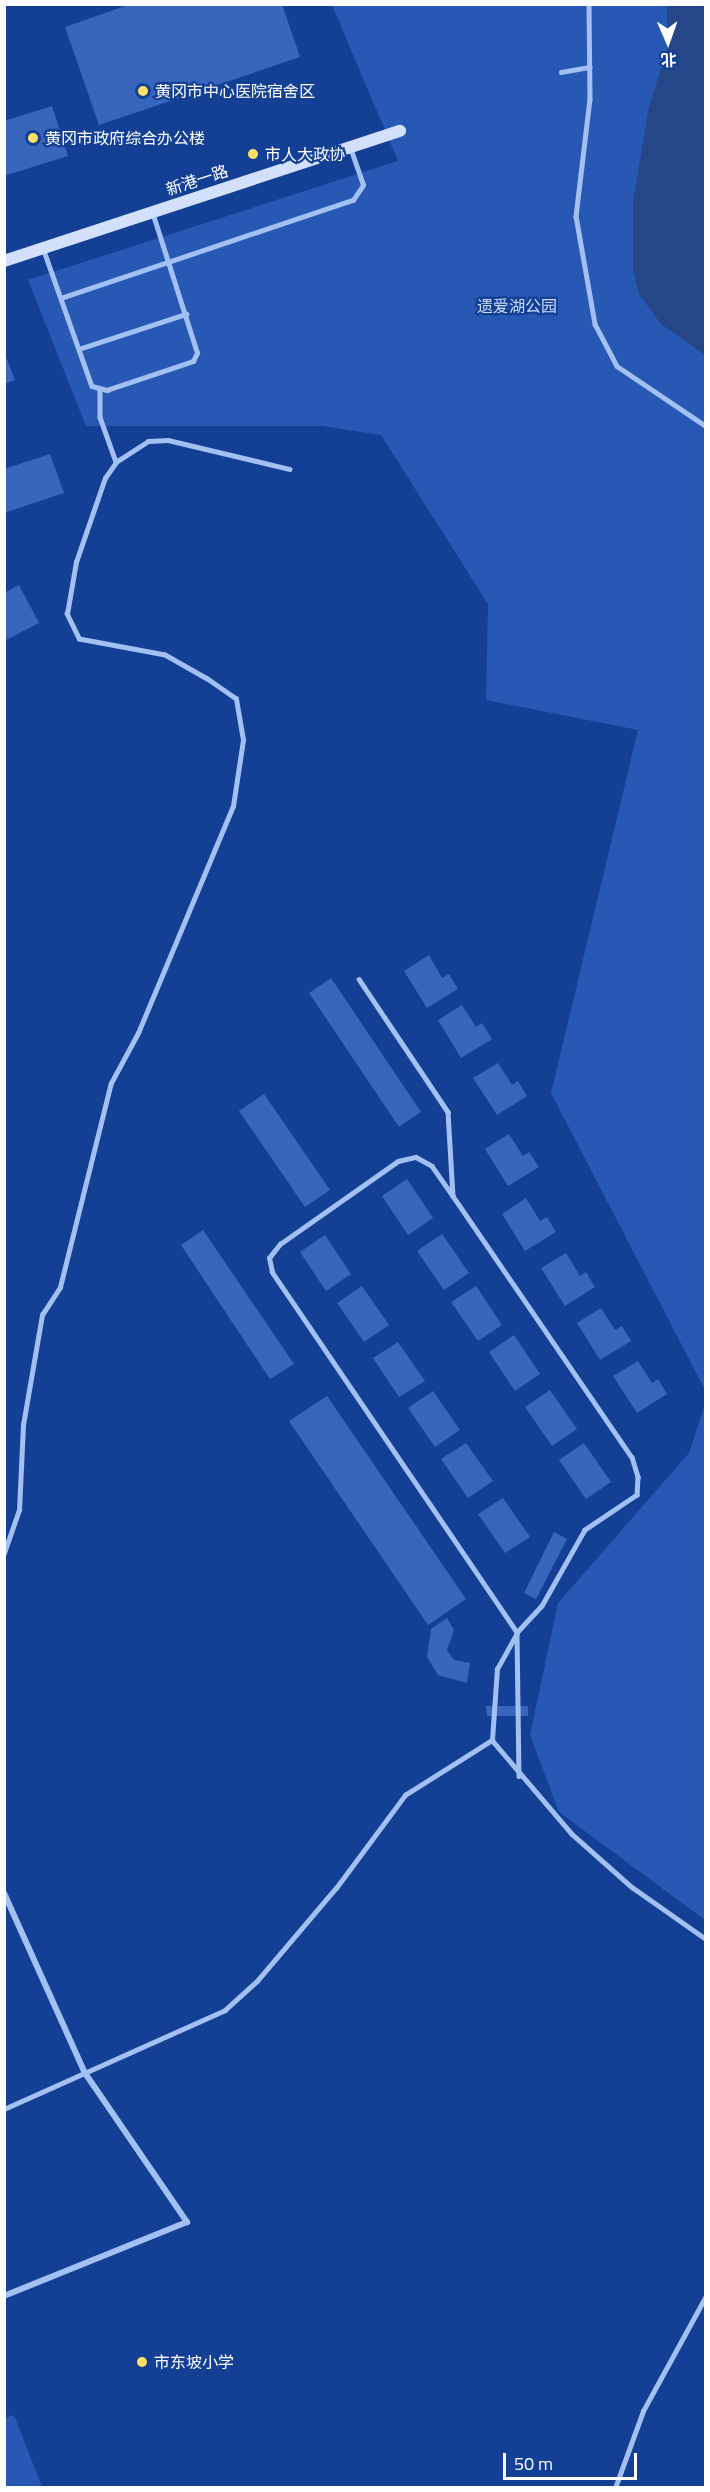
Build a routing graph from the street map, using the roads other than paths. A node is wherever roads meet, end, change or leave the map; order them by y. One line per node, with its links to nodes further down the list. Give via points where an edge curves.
1 (589, 4): 2 (lane)
2 (590, 67): 3 (lane); 14 (lane, via 576,216 596,324 617,366)
3 (561, 72)
4 (400, 131): 5 (main road, 新港一路)
5 (350, 147): 6 (main road, 新港一路); 9 (lane, via 363,185 353,200)
6 (152, 212): 7 (main road, 新港一路); 9 (lane)
7 (43, 248): 8 (main road, 新港一路); 10 (lane)
8 (4, 261)
9 (168, 262): 10 (lane); 11 (lane)
10 (61, 298): 12 (lane)
11 (186, 314): 12 (lane); 13 (lane, via 197,348 193,361)
12 (78, 349): 13 (lane, via 92,386)
13 (100, 390): 15 (lane, via 100,417)
14 (705, 426)
15 (116, 462): 16 (lane, via 148,441 168,440); 19 (lane, via 105,478 76,562 67,614 79,639 165,655 236,699 243,740 232,807 138,1033 111,1083 60,1287 42,1315 23,1425 19,1510)
16 (290, 469)
17 (359, 979): 18 (lane, via 448,1112)
18 (453, 1196): 20 (lane, via 632,1457 638,1477 637,1495 585,1530 542,1606); 20 (lane, via 432,1166 416,1157 398,1161 280,1244 269,1258 272,1272)
19 (4, 1553)
20 (518, 1633): 21 (lane, via 497,1669); 22 (lane)
21 (492, 1740): 22 (lane); 25 (lane, via 405,1795 336,1888 257,1981 225,2010)
22 (519, 1776): 24 (lane, via 632,1887)
23 (4, 1893): 25 (street)
24 (705, 1939)
25 (85, 2073): 26 (lane); 27 (street, via 187,2222)
26 (4, 2109)
27 (4, 2296)
28 (705, 2296): 29 (lane, via 643,2411)
29 (615, 2487)

